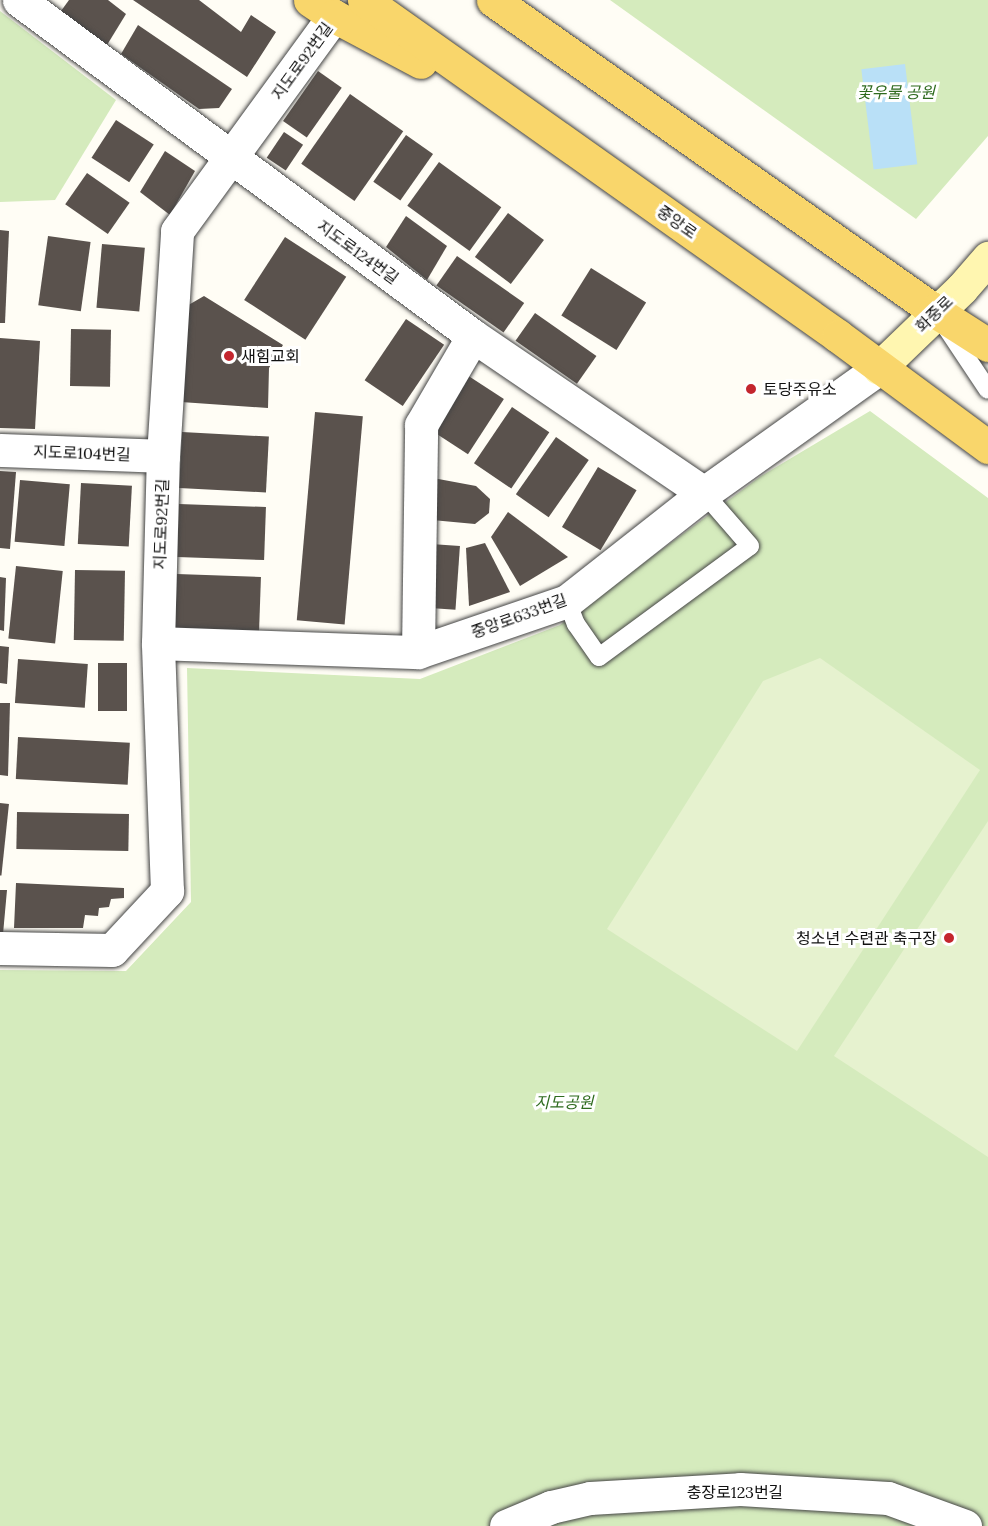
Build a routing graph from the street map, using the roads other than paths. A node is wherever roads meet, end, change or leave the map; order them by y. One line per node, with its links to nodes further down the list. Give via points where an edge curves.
1 (19, 0): 8 (street, 지도로124번길)
2 (364, 0): 7 (main road, 중앙로)
3 (493, 0): 6 (main road)
4 (517, 0): 6 (main road)
5 (322, 8): 7 (main road); 8 (street, 지도로92번길)
6 (649, 107): 10 (main road)
7 (541, 125): 13 (main road, 중앙로)
8 (231, 159): 11 (street, 지도로124번길); 17 (street, 지도로92번길, via 177,231)
9 (988, 258): 10 (main road, 화중로)
10 (935, 312): 12 (main road); 13 (main road, 화중로); 14 (lane)
11 (473, 336): 18 (street, 지도로124번길); 21 (street, via 421,425)
12 (988, 345)
13 (879, 368): 15 (main road, 중앙로); 18 (street, 중앙로633번길)
14 (988, 390)
15 (988, 447)
16 (0, 450): 17 (street, 지도로104번길)
17 (163, 456): 20 (street, 지도로92번길)
18 (704, 493): 19 (street, 중앙로633번길); 19 (lane, via 750,546 599,657 576,624)
19 (567, 602): 21 (street, 중앙로633번길)
20 (158, 643): 21 (street, 중앙로633번길); 22 (street, 지도로92번길, via 166,891 112,950)
21 (418, 652)
22 (0, 948)
23 (506, 1526): 24 (street, 충장로123번길, via 551,1506 590,1498 740,1489 888,1498)
24 (965, 1526)

